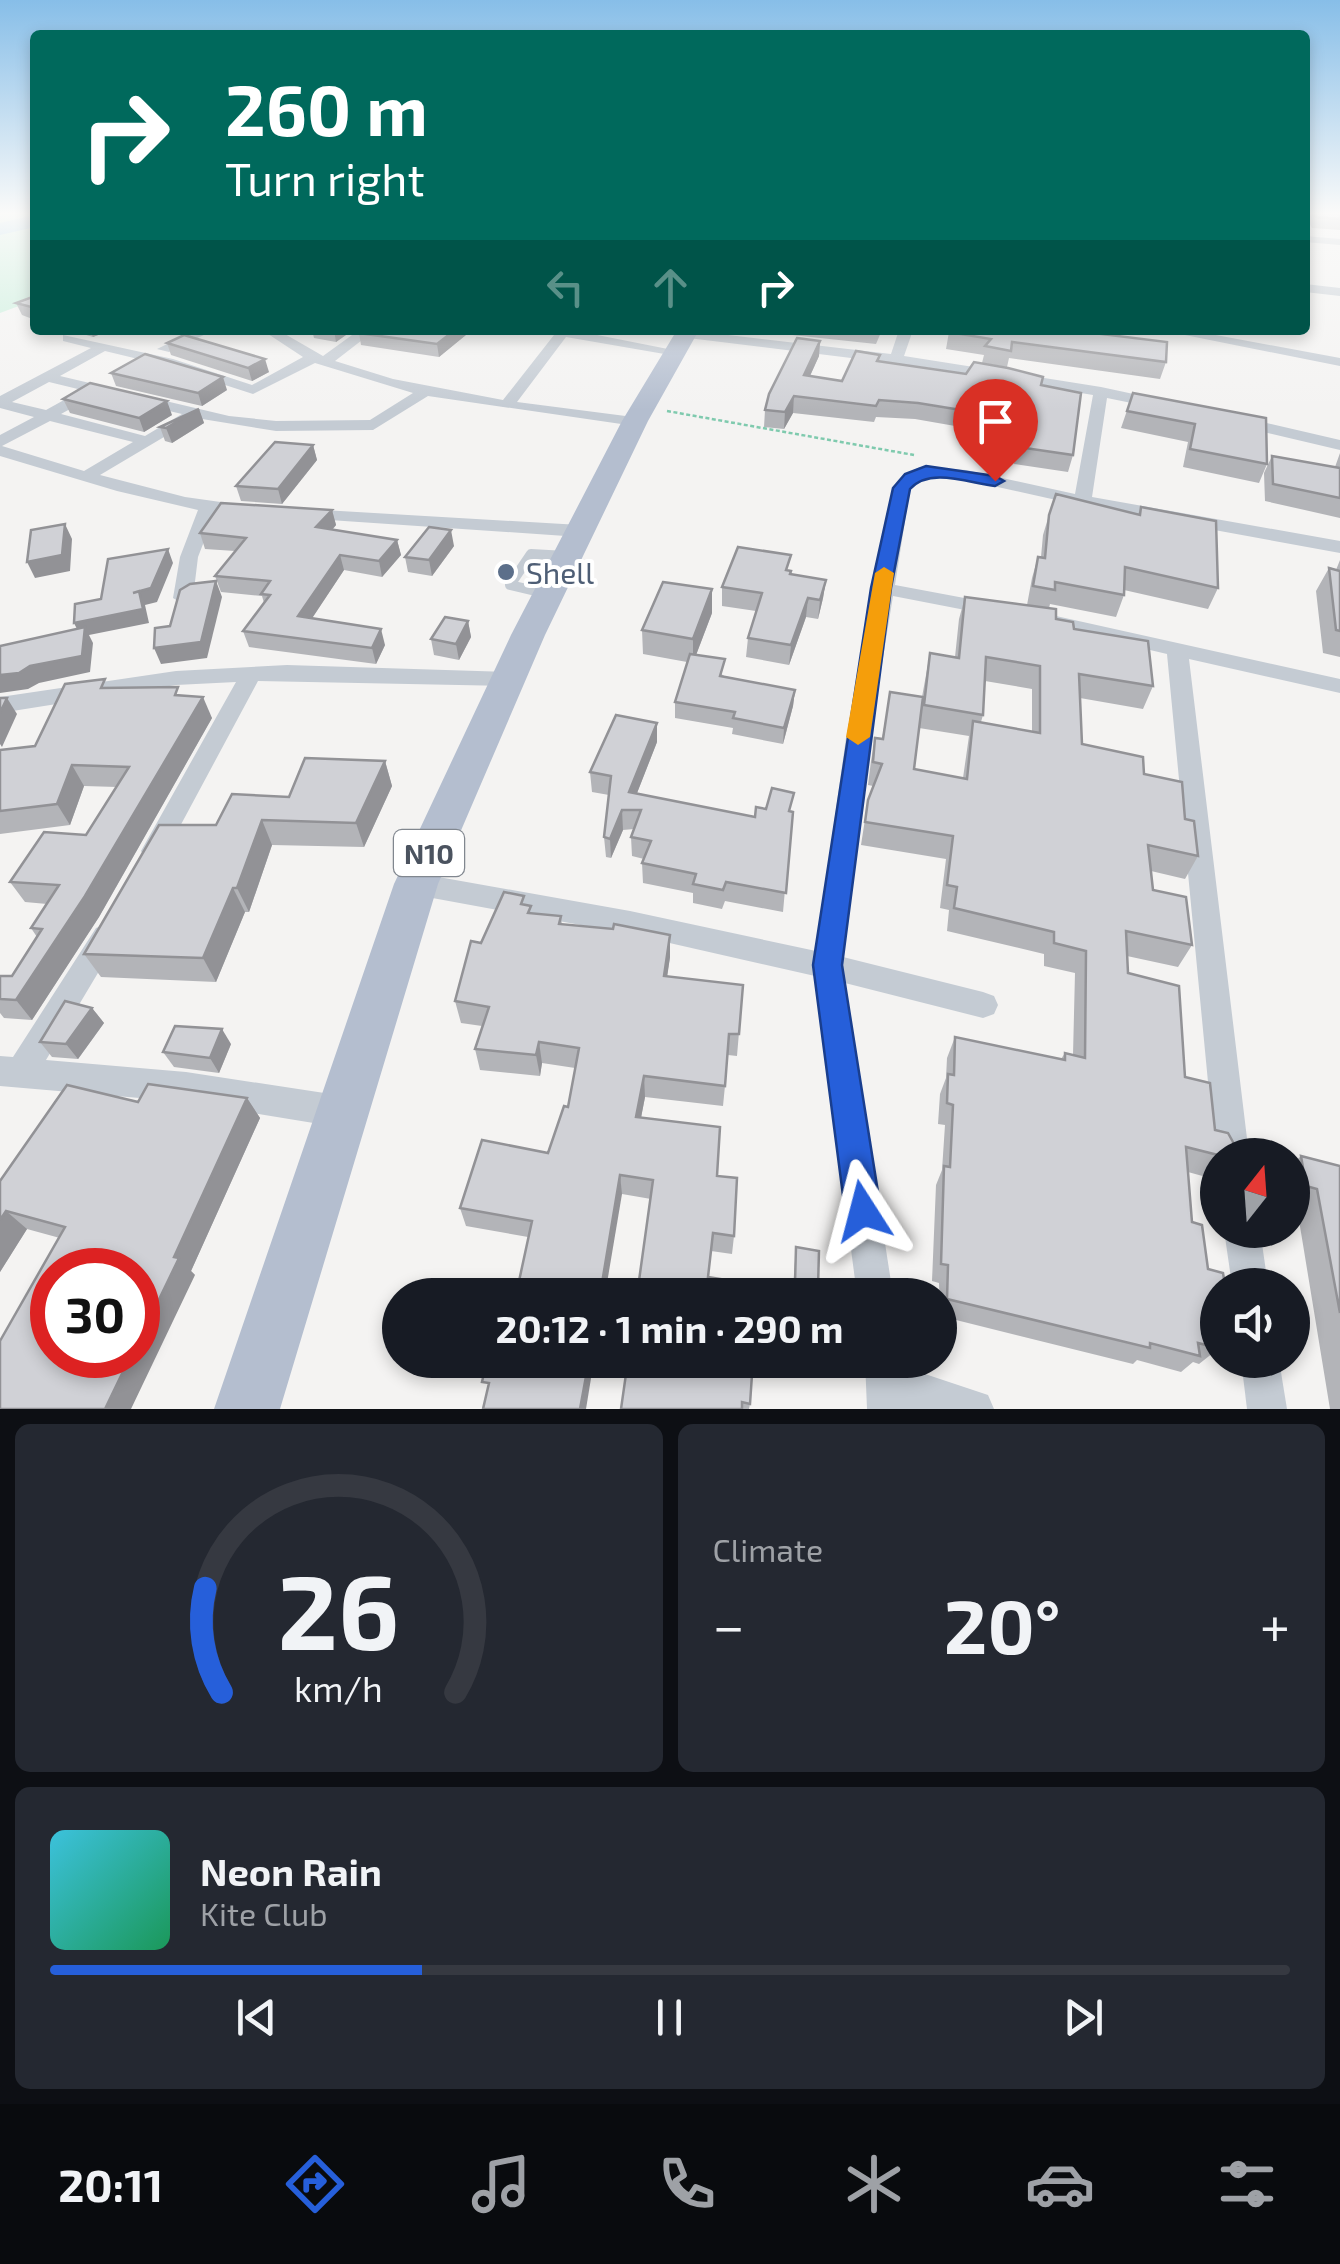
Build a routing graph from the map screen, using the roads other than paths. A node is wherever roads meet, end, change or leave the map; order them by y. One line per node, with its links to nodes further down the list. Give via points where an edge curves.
1 (1310, 289): 2 (street)
2 (1340, 292)
3 (196, 335): 13 (street)
4 (278, 335): 15 (street)
5 (360, 335): 15 (street)
6 (553, 335): 22 (street)
7 (620, 335): 11 (street)
8 (904, 335): 14 (street)
9 (1193, 335): 16 (street)
10 (68, 338): 12 (street)
11 (683, 339): 14 (street); 25 (main road, N10)
12 (102, 346): 13 (street); 17 (street)
13 (147, 357): 15 (street, via 252,390); 18 (street)
14 (897, 357): 20 (street)
15 (319, 359): 19 (street)
16 (1340, 362)
17 (46, 377): 18 (street); 21 (street)
18 (96, 387): 24 (street); 26 (street)
19 (427, 390): 22 (street); 24 (street, via 384,420 358,426 252,425)
20 (1101, 391): 23 (street); 33 (street)
21 (0, 403): 26 (street)
22 (507, 404): 25 (street)
23 (1174, 407)
24 (196, 413): 28 (street)
25 (639, 414): 38 (main road, N10)
26 (49, 416): 28 (street); 29 (street)
27 (1228, 419): 30 (street)
28 (147, 441): 32 (street)
29 (0, 442)
30 (1340, 445)
31 (0, 452): 32 (street)
32 (87, 476): 34 (street)
33 (1083, 501): 37 (street); 39 (street, via 926,471 902,488)
34 (208, 508): 35 (street); 40 (street, via 189,556)
35 (260, 511)
36 (294, 514): 38 (street)
37 (1340, 547)
38 (565, 561): 43 (main road, N10)
39 (881, 588): 41 (street); 49 (street)
40 (183, 598)
41 (1177, 647): 44 (street); 53 (street)
42 (251, 674): 43 (street); 45 (street, via 115,685); 46 (street)
43 (508, 680): 47 (main road, N10)
44 (1340, 686)
45 (0, 705)
46 (138, 879)
47 (416, 884): 49 (street, via 559,906); 52 (main road, N10)
48 (121, 911): 51 (street)
49 (828, 965): 50 (street); 54 (street)
50 (984, 1005)
51 (10, 1072): 52 (street, via 186,1087)
52 (345, 1112): 57 (main road, N10)
53 (1230, 1138)
54 (873, 1278)
55 (1263, 1378): 59 (street)
56 (886, 1383): 58 (street)
57 (248, 1409)
58 (974, 1409)
59 (1267, 1409)

